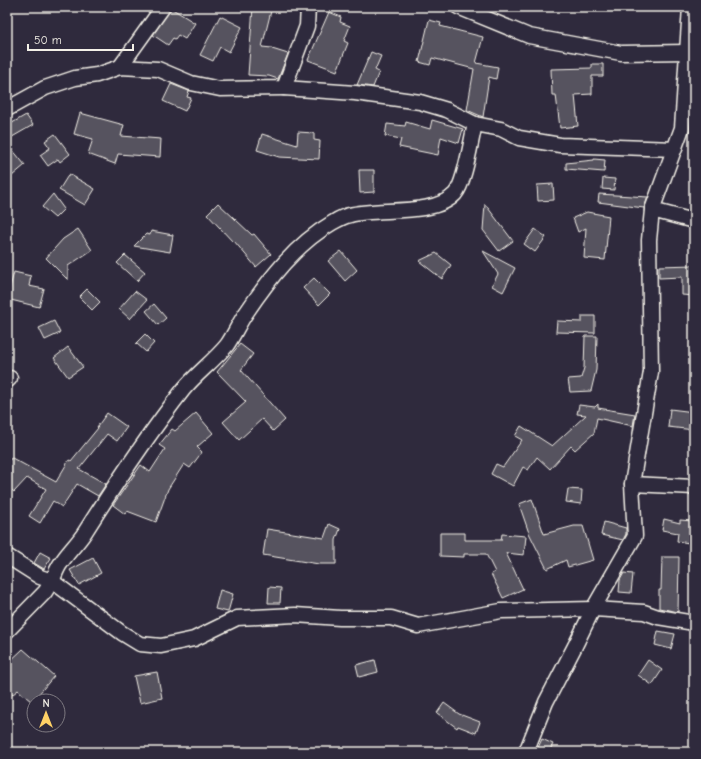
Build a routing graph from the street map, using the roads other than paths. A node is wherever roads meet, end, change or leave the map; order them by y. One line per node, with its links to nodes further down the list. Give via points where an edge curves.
1 (163, 7): 6 (street)
2 (308, 7): 8 (street, via 307,26)
3 (458, 7): 5 (street, via 529,36 621,53)
4 (690, 7): 5 (street)
5 (687, 52): 7 (street)
6 (120, 67): 8 (street, via 158,70 192,83 220,89); 9 (street, via 44,88)
7 (690, 69): 11 (street, via 682,128)
8 (284, 88): 10 (street, via 400,98 447,110)
9 (7, 109)
10 (475, 124): 11 (street, via 501,129 519,138 560,144); 17 (street, via 464,173 456,193 445,201 418,209 350,215 319,231 294,252 262,290 227,344 184,389 144,442 81,538 60,564)
11 (675, 149): 12 (street)
12 (652, 210): 13 (street); 14 (street, via 649,240 651,372)
13 (694, 221)
14 (632, 484): 15 (street); 18 (street, via 635,536)
15 (694, 487)
16 (7, 556): 17 (street, via 40,577)
17 (52, 581): 18 (street, via 128,637 140,644 161,646 194,639 237,618 295,615 391,618 418,626 501,611); 20 (street, via 45,592)
18 (593, 609): 19 (street, via 644,612); 21 (street, via 546,702)
19 (694, 623)
20 (7, 631)
21 (526, 752)

